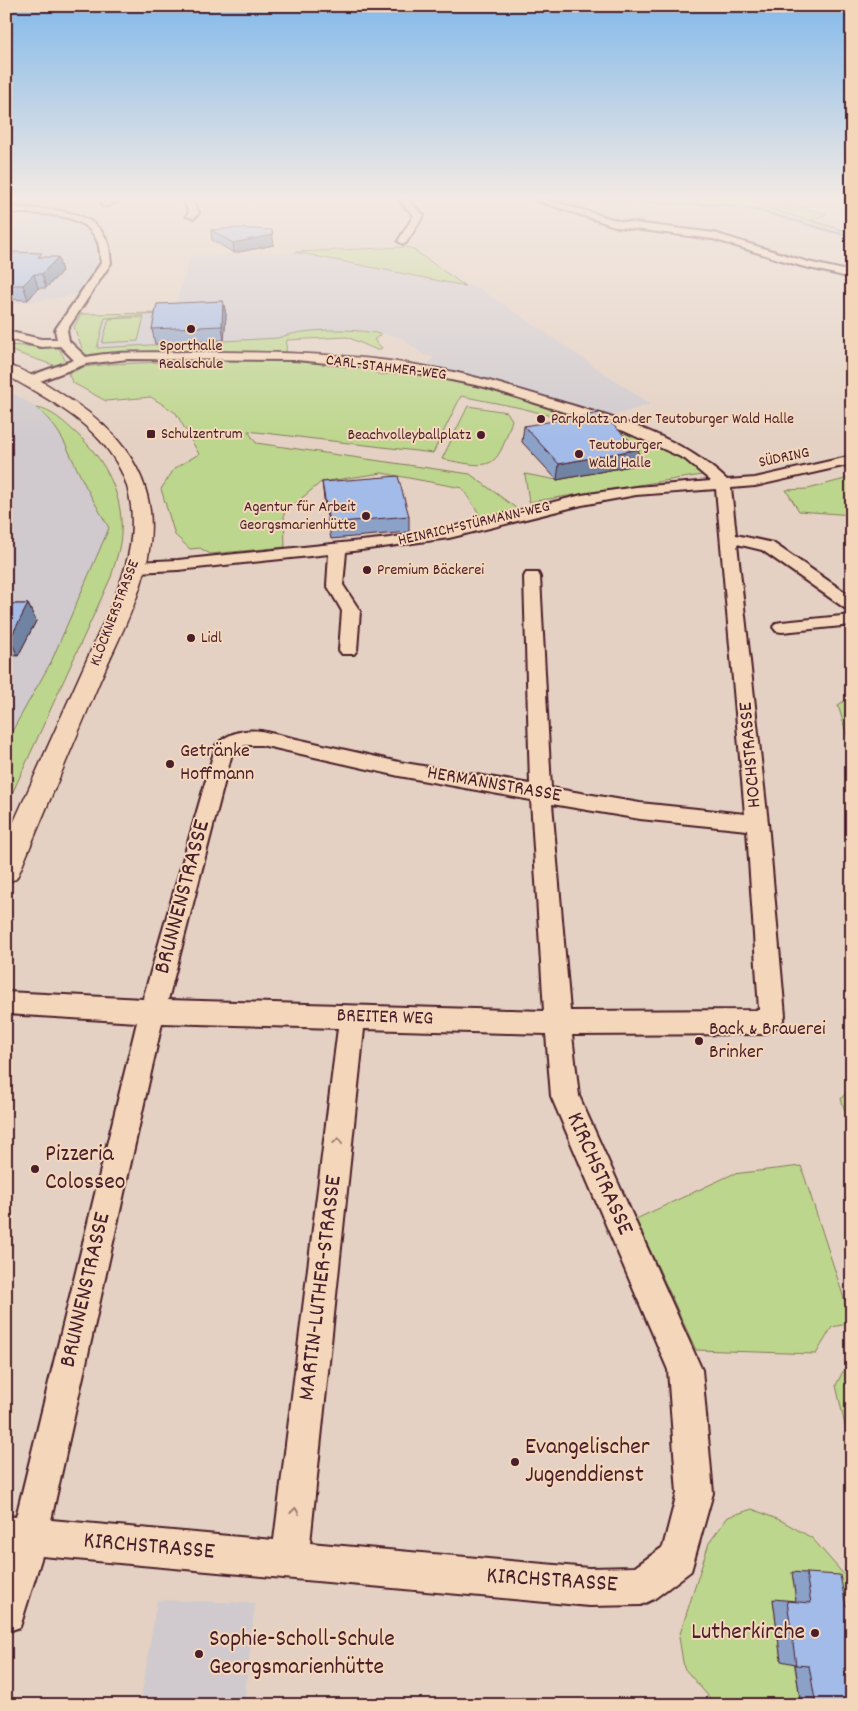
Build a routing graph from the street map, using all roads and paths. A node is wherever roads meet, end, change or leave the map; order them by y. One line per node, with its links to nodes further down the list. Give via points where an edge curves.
1 (95, 280): 3 (street, via 61,330)
2 (6, 334): 3 (street, via 41,343)
3 (64, 342): 4 (street)
4 (83, 361): 6 (street, CARL-STAHMER-WEG); 8 (street, CARL-STAHMER-WEG, via 239,355 332,360 447,375 480,382 636,431 698,461)
5 (6, 369): 6 (main road, KLÖCKNERSTRASSE)
6 (28, 381): 11 (main road, KLÖCKNERSTRASSE, via 84,416 110,440 121,456 137,489 140,509 141,530)
7 (852, 460): 8 (street, SÜDRING, via 792,475)
8 (723, 484): 9 (street, HOCHSTRASSE); 10 (street, HEINRICH-STÜRMANN-WEG, via 592,498 449,532)
9 (728, 538): 13 (street, via 767,546); 19 (street, HOCHSTRASSE)
10 (338, 548): 11 (street, HEINRICH-STÜRMANN-WEG, via 178,565); 16 (street, via 335,585 351,611)
11 (135, 566): 20 (main road, KLÖCKNERSTRASSE)
12 (532, 577): 18 (street, KIRCHSTRASSE)
13 (852, 605)
14 (852, 620): 15 (street)
15 (782, 627)
16 (348, 650)
17 (234, 740): 18 (street, HERMANNSTRASSE, via 261,738 399,769); 22 (street, BRUNNENSTRASSE, via 223,750)
18 (541, 793): 19 (street, HERMANNSTRASSE, via 640,811); 25 (street, KIRCHSTRASSE)
19 (757, 823): 24 (street, HOCHSTRASSE, via 772,1016)
20 (6, 871)
21 (6, 1003): 22 (street, BREITER WEG)
22 (152, 1011): 23 (street, BREITER WEG); 26 (street, BRUNNENSTRASSE)
23 (352, 1017): 25 (street, BREITER WEG); 27 (street, MARTIN-LUTHER-STRASSE, one-way to 23)
24 (764, 1022): 25 (street, BREITER WEG)
25 (558, 1023): 27 (street, KIRCHSTRASSE, via 565,1096 685,1370 694,1492 678,1558 641,1586 589,1587)
26 (17, 1535): 27 (street, KIRCHSTRASSE); 28 (street, BRUNNENSTRASSE)
27 (290, 1559)
28 (6, 1612)

